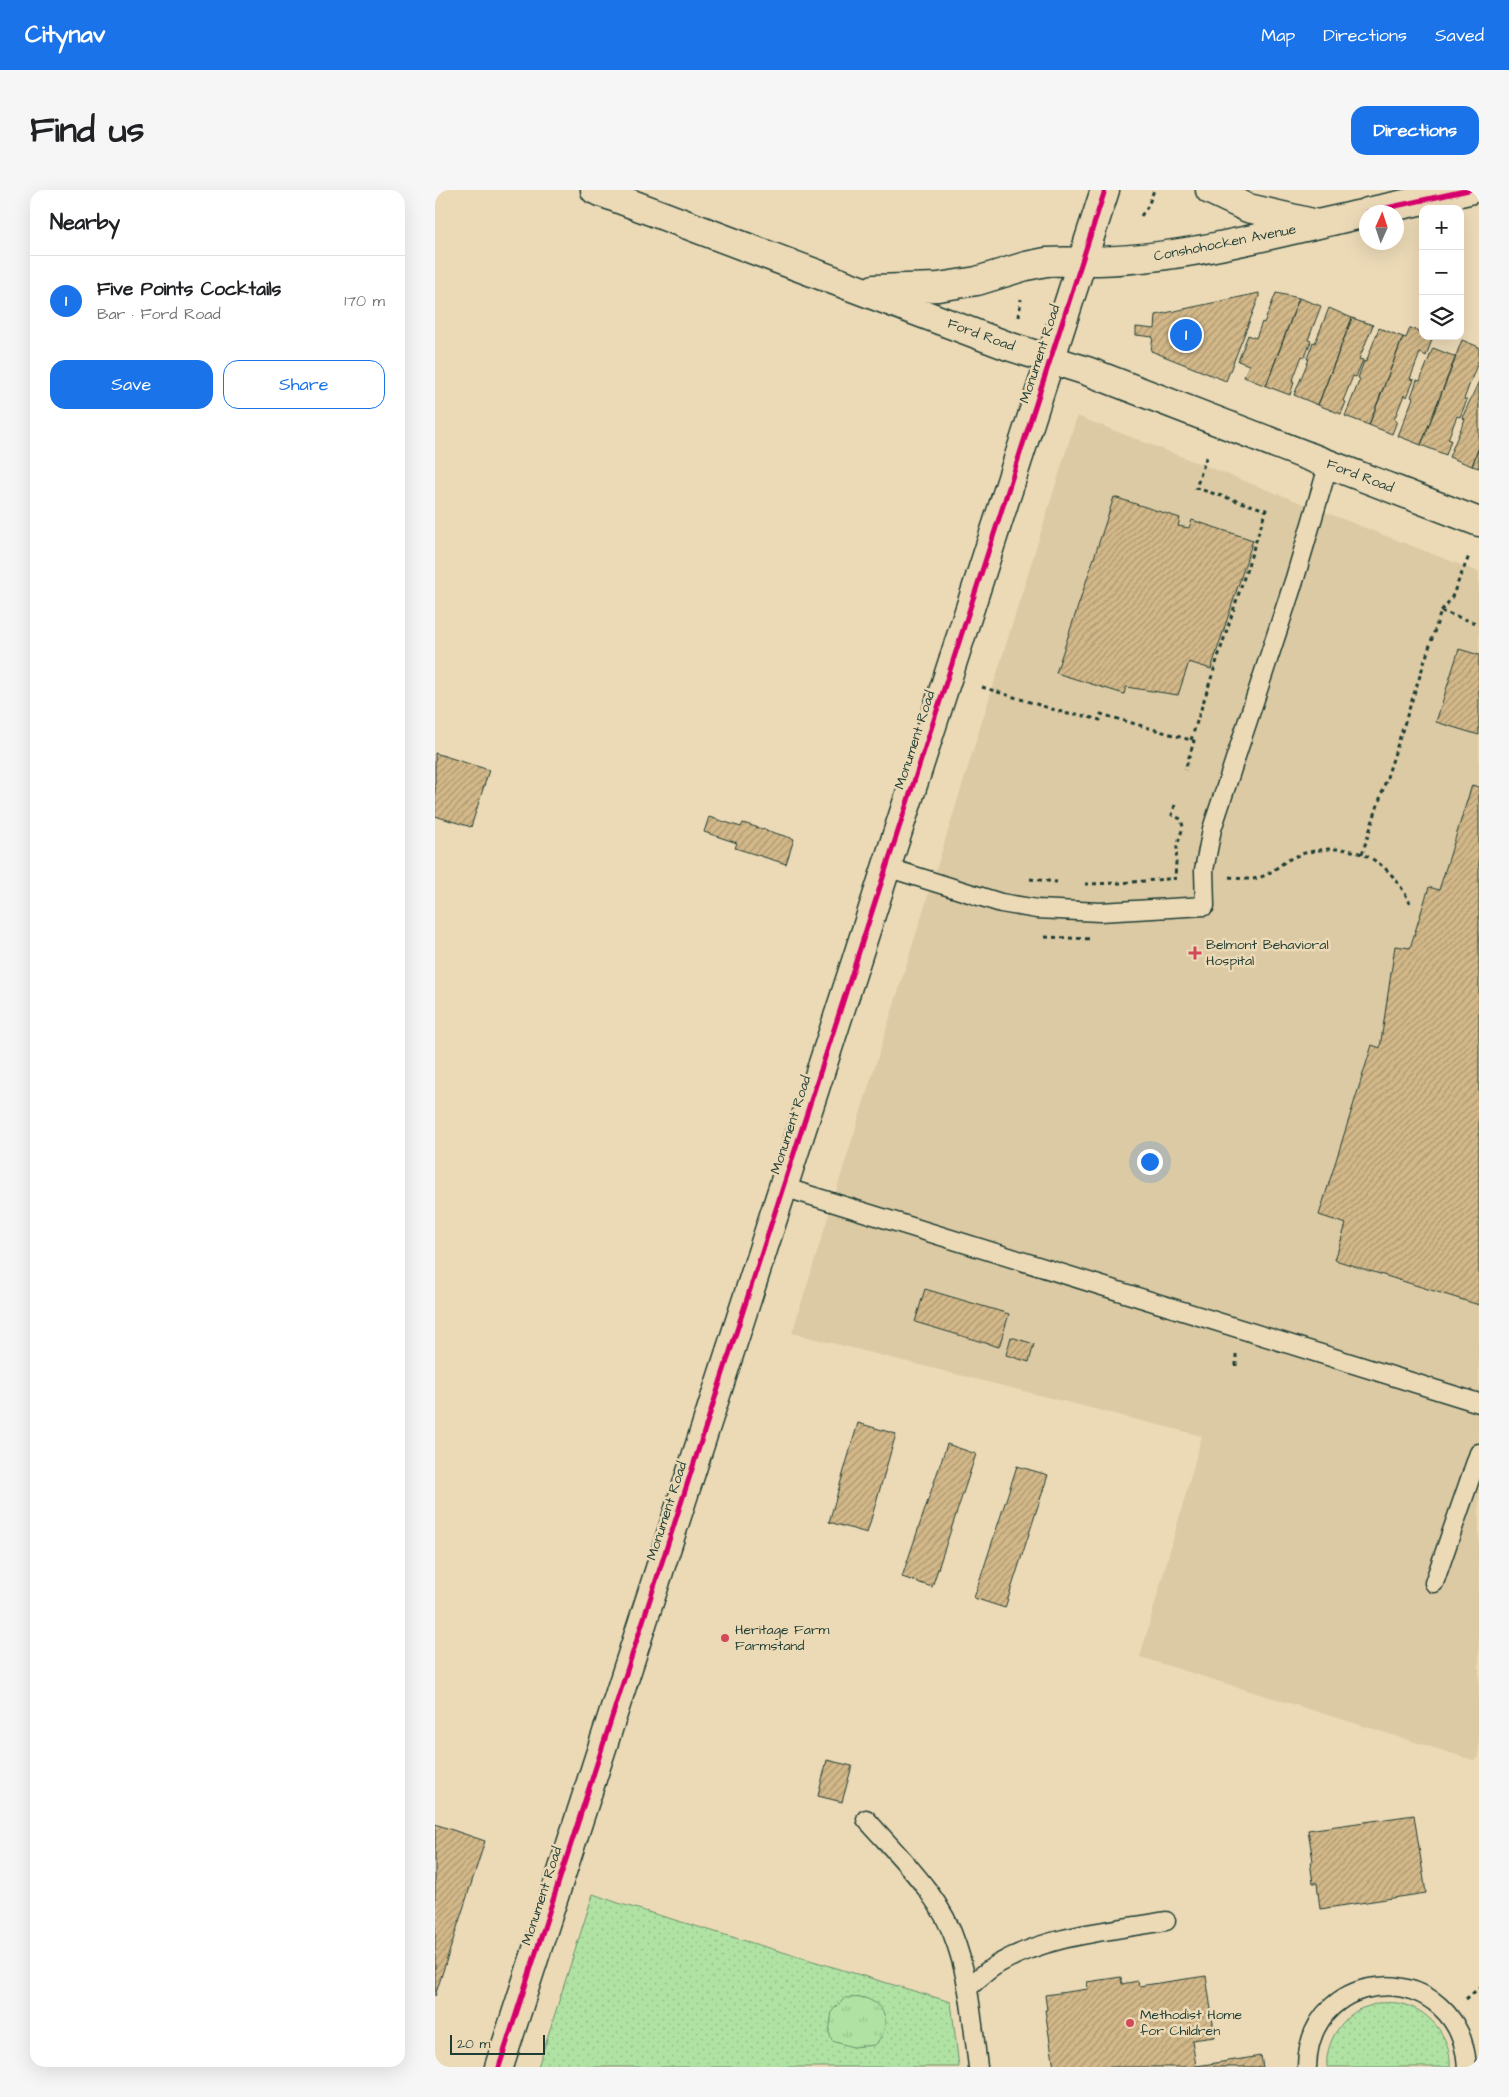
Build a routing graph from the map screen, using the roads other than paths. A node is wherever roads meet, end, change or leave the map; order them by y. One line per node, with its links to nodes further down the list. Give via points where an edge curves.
1 (595, 190): 9 (street, Ford Road)
2 (1105, 190): 8 (street, Monument Road)
3 (1210, 190): 7 (street, via 1248,208)
4 (1469, 190): 5 (street, Conshohocken Avenue)
5 (1402, 205)
6 (1359, 215): 7 (street, Conshohocken Avenue)
7 (1317, 224): 8 (street, Conshohocken Avenue, via 1161,257)
8 (1082, 261): 9 (street, Conshohocken Avenue, via 1027,266 977,281 938,287); 10 (street, Monument Road)
9 (858, 289): 10 (street, Ford Road)
10 (1050, 359): 11 (street, Ford Road, via 1097,374); 13 (street, Monument Road)
11 (1329, 464): 12 (street, Ford Road); 13 (lane, via 1212,829 1204,870 1205,906 1100,912 1037,908 1001,903)
12 (1479, 522)
13 (886, 867): 14 (street, Monument Road)
14 (783, 1187): 15 (lane); 21 (street, Monument Road)
15 (1479, 1403)
16 (1479, 1453): 17 (lane)
17 (1434, 1584)
18 (866, 1819): 20 (lane, via 918,1877 939,1907 957,1945)
19 (1166, 1921): 20 (lane, via 1033,1947 997,1964)
20 (968, 1988): 22 (lane)
21 (499, 2067)
22 (977, 2067)
23 (1307, 2067): 24 (lane, via 1307,2049 1317,2024 1335,2004 1357,1991 1383,1985 1408,1988 1432,1999 1451,2017 1463,2040)
24 (1467, 2067)

